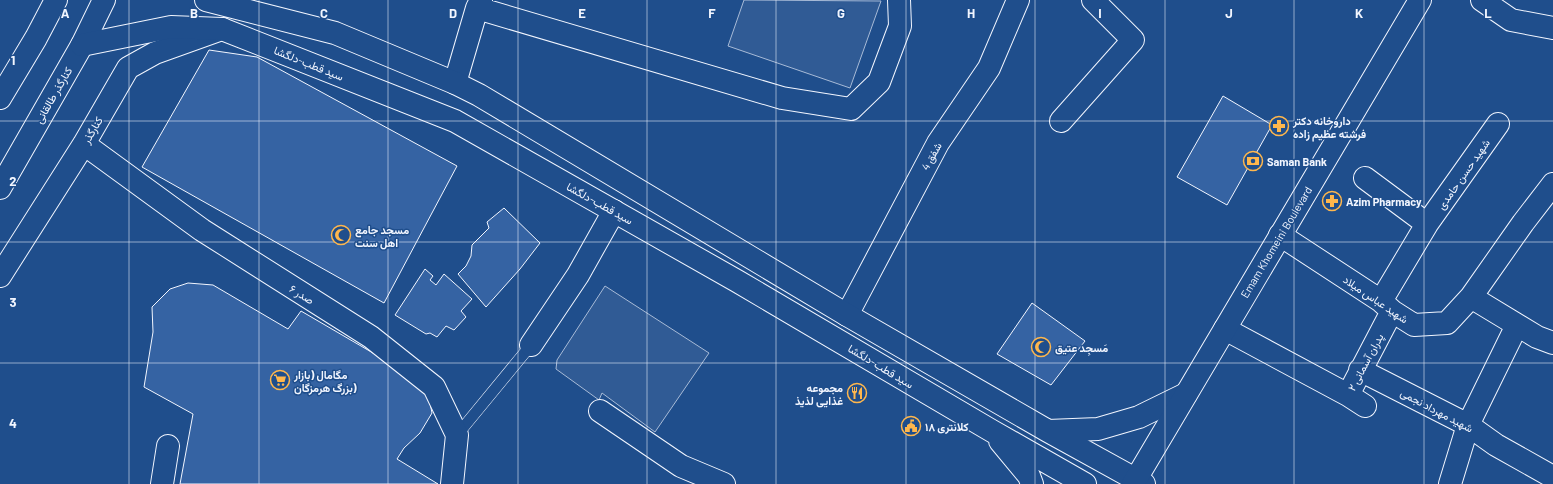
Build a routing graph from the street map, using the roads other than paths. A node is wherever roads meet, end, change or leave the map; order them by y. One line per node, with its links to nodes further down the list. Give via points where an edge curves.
1 (56, 0): 14 (street)
2 (104, 0): 12 (street, کنارگذر طالقانی)
3 (206, 0): 13 (street, via 335,33)
4 (899, 0): 9 (street, via 900,26 879,82 851,109 782,98)
5 (1018, 0): 29 (street, شفق 4, via 989,68 938,143)
6 (1482, 0): 10 (street, via 1511,20)
7 (1096, 1): 15 (street, via 1134,40)
8 (1418, 1): 23 (street, Emam Khomeini Boulevard)
9 (479, 4): 13 (street)
10 (1553, 28)
11 (222, 29): 12 (street, سید قطب-دلگشا, via 171,27); 17 (street, کنارگذر, via 156,54 128,68); 21 (street, سید قطب-دلگشا, via 455,121)
12 (82, 45): 20 (street, کنارگذر طالقانی)
13 (455, 83): 24 (street)
14 (0, 98)
15 (1061, 121)
16 (1498, 124): 22 (street, شهید حسن حامدی)
17 (84, 144): 25 (street, کنارگذر); 40 (street, صدر ۶, via 202,230 371,337 434,387)
18 (1365, 178): 22 (street)
19 (1553, 184): 27 (street, شهید عباس میلاد)
20 (0, 188)
21 (614, 211): 26 (street, سید قطب-دلگشا); 33 (street, via 578,275)
22 (1427, 224): 28 (street, شهید حسن حامدی)
23 (1280, 235): 28 (street, شهید عباس میلاد); 31 (street, Emam Khomeini Boulevard)
24 (752, 259): 26 (street); 29 (street)
25 (0, 276)
26 (737, 281): 38 (street, سید قطب-دلگشا)
27 (1471, 297): 28 (street, شهید عباس میلاد, via 1447,323 1414,325); 30 (street)
28 (1386, 306): 34 (street, پدران آسمانی ۲)
29 (847, 315): 39 (street)
30 (1517, 325): 32 (street); 37 (street)
31 (1225, 329): 34 (street, پدران آسمانی ۲, via 1356,401); 35 (street, Emam Khomeini Boulevard)
32 (1553, 343)
33 (531, 345): 40 (lane)
34 (1360, 370): 37 (street, شهید مهرداد نجمی)
35 (1186, 394): 39 (street, via 1139,417 1098,429); 43 (street, Emam Khomeini Boulevard)
36 (600, 411): 46 (street, via 681,466)
37 (1468, 424): 42 (street, شهید مهرداد نجمی, via 1496,445); 49 (street)
38 (992, 431): 47 (street, via 1029,476); 48 (street, سید قطب-دلگشا)
39 (1048, 431): 43 (street)
40 (457, 435): 45 (street)
41 (168, 446): 44 (street)
42 (1553, 477)
43 (1138, 482)
44 (162, 484)
45 (452, 484)
46 (724, 484)
47 (1032, 484)
48 (1085, 484)
49 (1450, 484)

